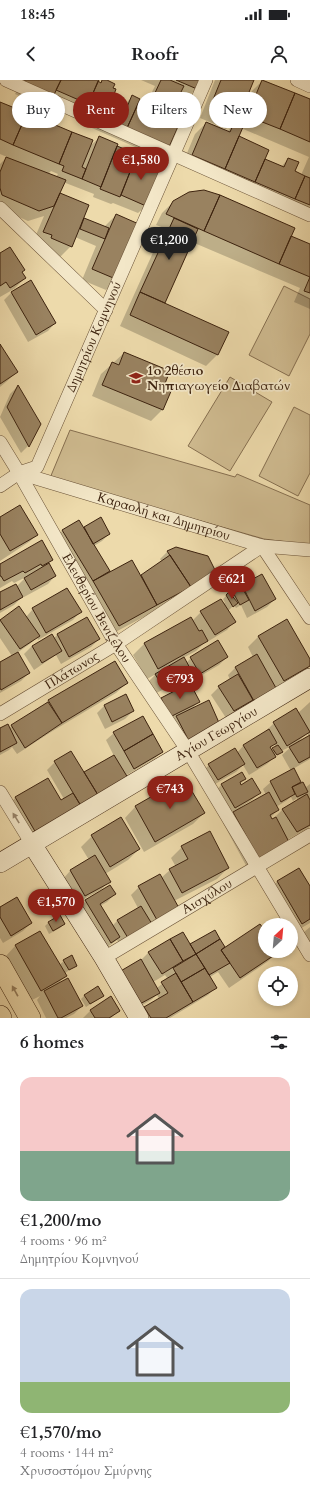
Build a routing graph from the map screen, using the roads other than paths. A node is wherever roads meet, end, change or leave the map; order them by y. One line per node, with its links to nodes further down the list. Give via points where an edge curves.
1 (6, 80): 5 (street)
2 (206, 80): 5 (street, Δημητρίου Κομνηνού)
3 (297, 80): 4 (street)
4 (310, 86)
5 (173, 154): 7 (street); 8 (street, Δημητρίου Κομνηνού)
6 (0, 208): 8 (street)
7 (310, 216)
8 (106, 310): 10 (street, Δημητρίου Κομνηνού, via 37,467)
9 (0, 442): 10 (street, Ελευθερίου Βενιζέλου)
10 (19, 473): 11 (street, Δημητρίου Κομνηνού); 12 (street, Καραολή και Δημητρίου); 15 (street, Ελευθερίου Βενιζέλου)
11 (0, 486)
12 (262, 546): 13 (street, Καραολή και Δημητρίου); 14 (street); 15 (street, Πλάτωνος)
13 (310, 550)
14 (310, 618)
15 (116, 644): 17 (street, Πλάτωνος); 18 (street, Ελευθερίου Βενιζέλου)
16 (310, 678): 18 (street, Αγίου Γεωργίου)
17 (0, 714)
18 (188, 751): 21 (street, Αγίου Γεωργίου); 23 (street, Ελευθερίου Βενιζέλου)
19 (0, 792): 21 (street, one-way to 19)
20 (310, 835): 23 (street, Αισχύλου)
21 (32, 844): 22 (street, Αγίου Γεωργίου); 25 (street)
22 (0, 863)
23 (257, 866): 24 (street, Ελευθερίου Βενιζέλου); 25 (street, Αισχύλου)
24 (310, 955)
25 (104, 958): 28 (street)
26 (0, 964): 27 (main road, one-way to 26)
27 (30, 1018)
28 (139, 1018)

